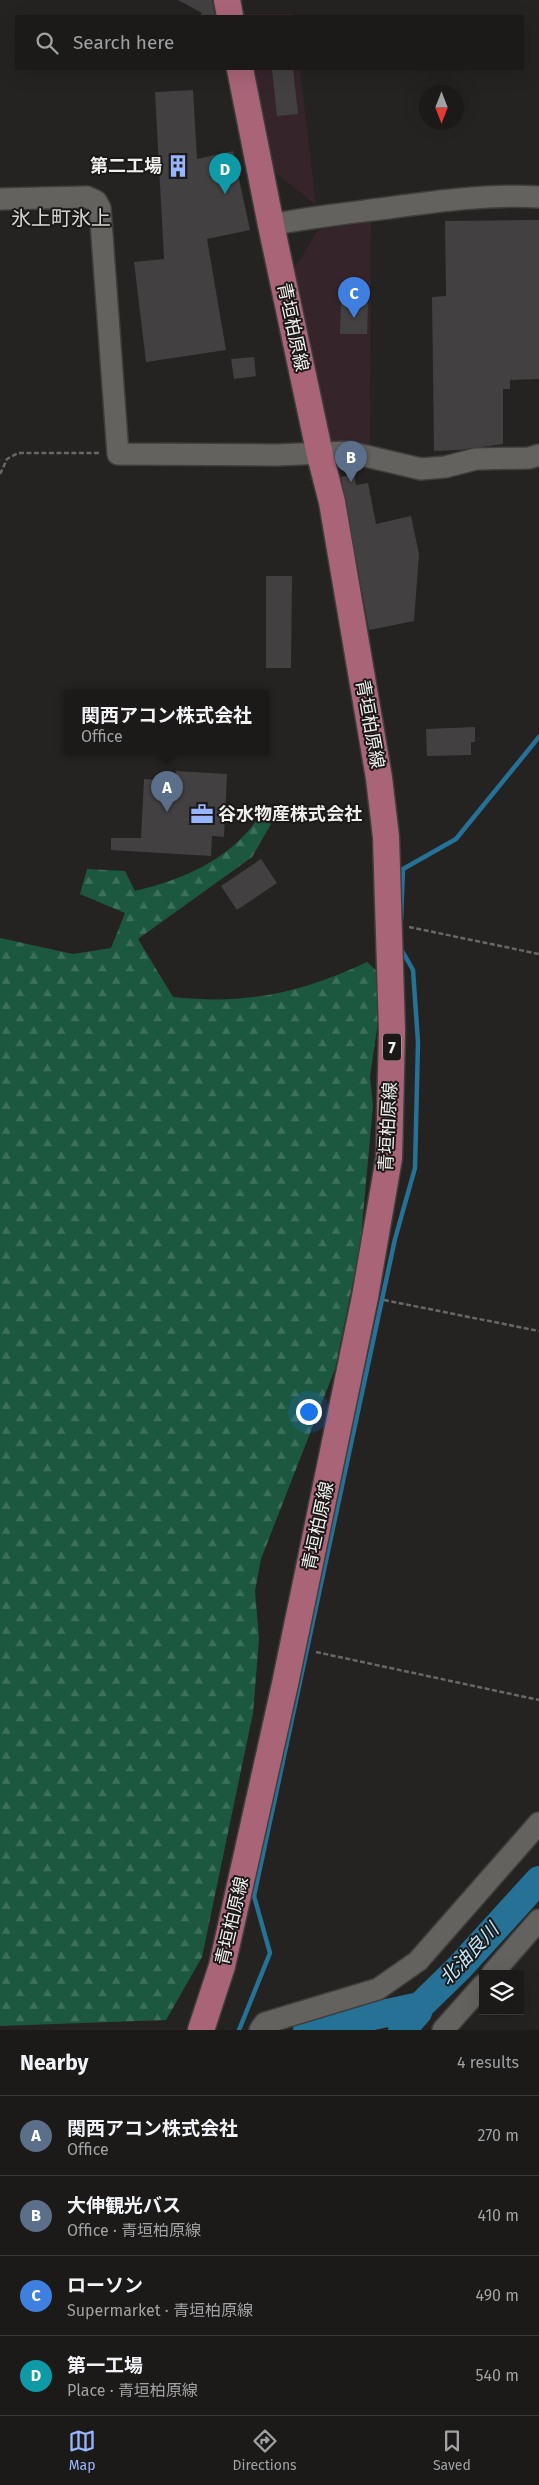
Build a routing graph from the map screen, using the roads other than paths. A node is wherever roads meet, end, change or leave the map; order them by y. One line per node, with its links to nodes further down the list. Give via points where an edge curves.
1 (227, 0): 2 (main road)
2 (230, 15)
3 (240, 70): 6 (main road, 青垣柏原線 / 7)
4 (539, 197): 6 (street, via 495,196 434,202)
5 (0, 199): 7 (street, via 87,197 96,201 100,208 118,454)
6 (271, 225): 7 (main road, 青垣柏原線 / 7)
7 (320, 455): 8 (street, via 349,452 421,468 476,458 529,458); 13 (main road, 青垣柏原線 / 7, via 332,502 386,837 392,1031 390,1158 365,1297 283,1694 222,1966)
8 (539, 455)
9 (539, 1823): 14 (street, via 418,1960 397,1977 378,1989 266,2023)
10 (539, 1920): 11 (street)
11 (495, 1970)
12 (479, 1990): 15 (street)
13 (203, 2024)
14 (260, 2030)
15 (443, 2030)

